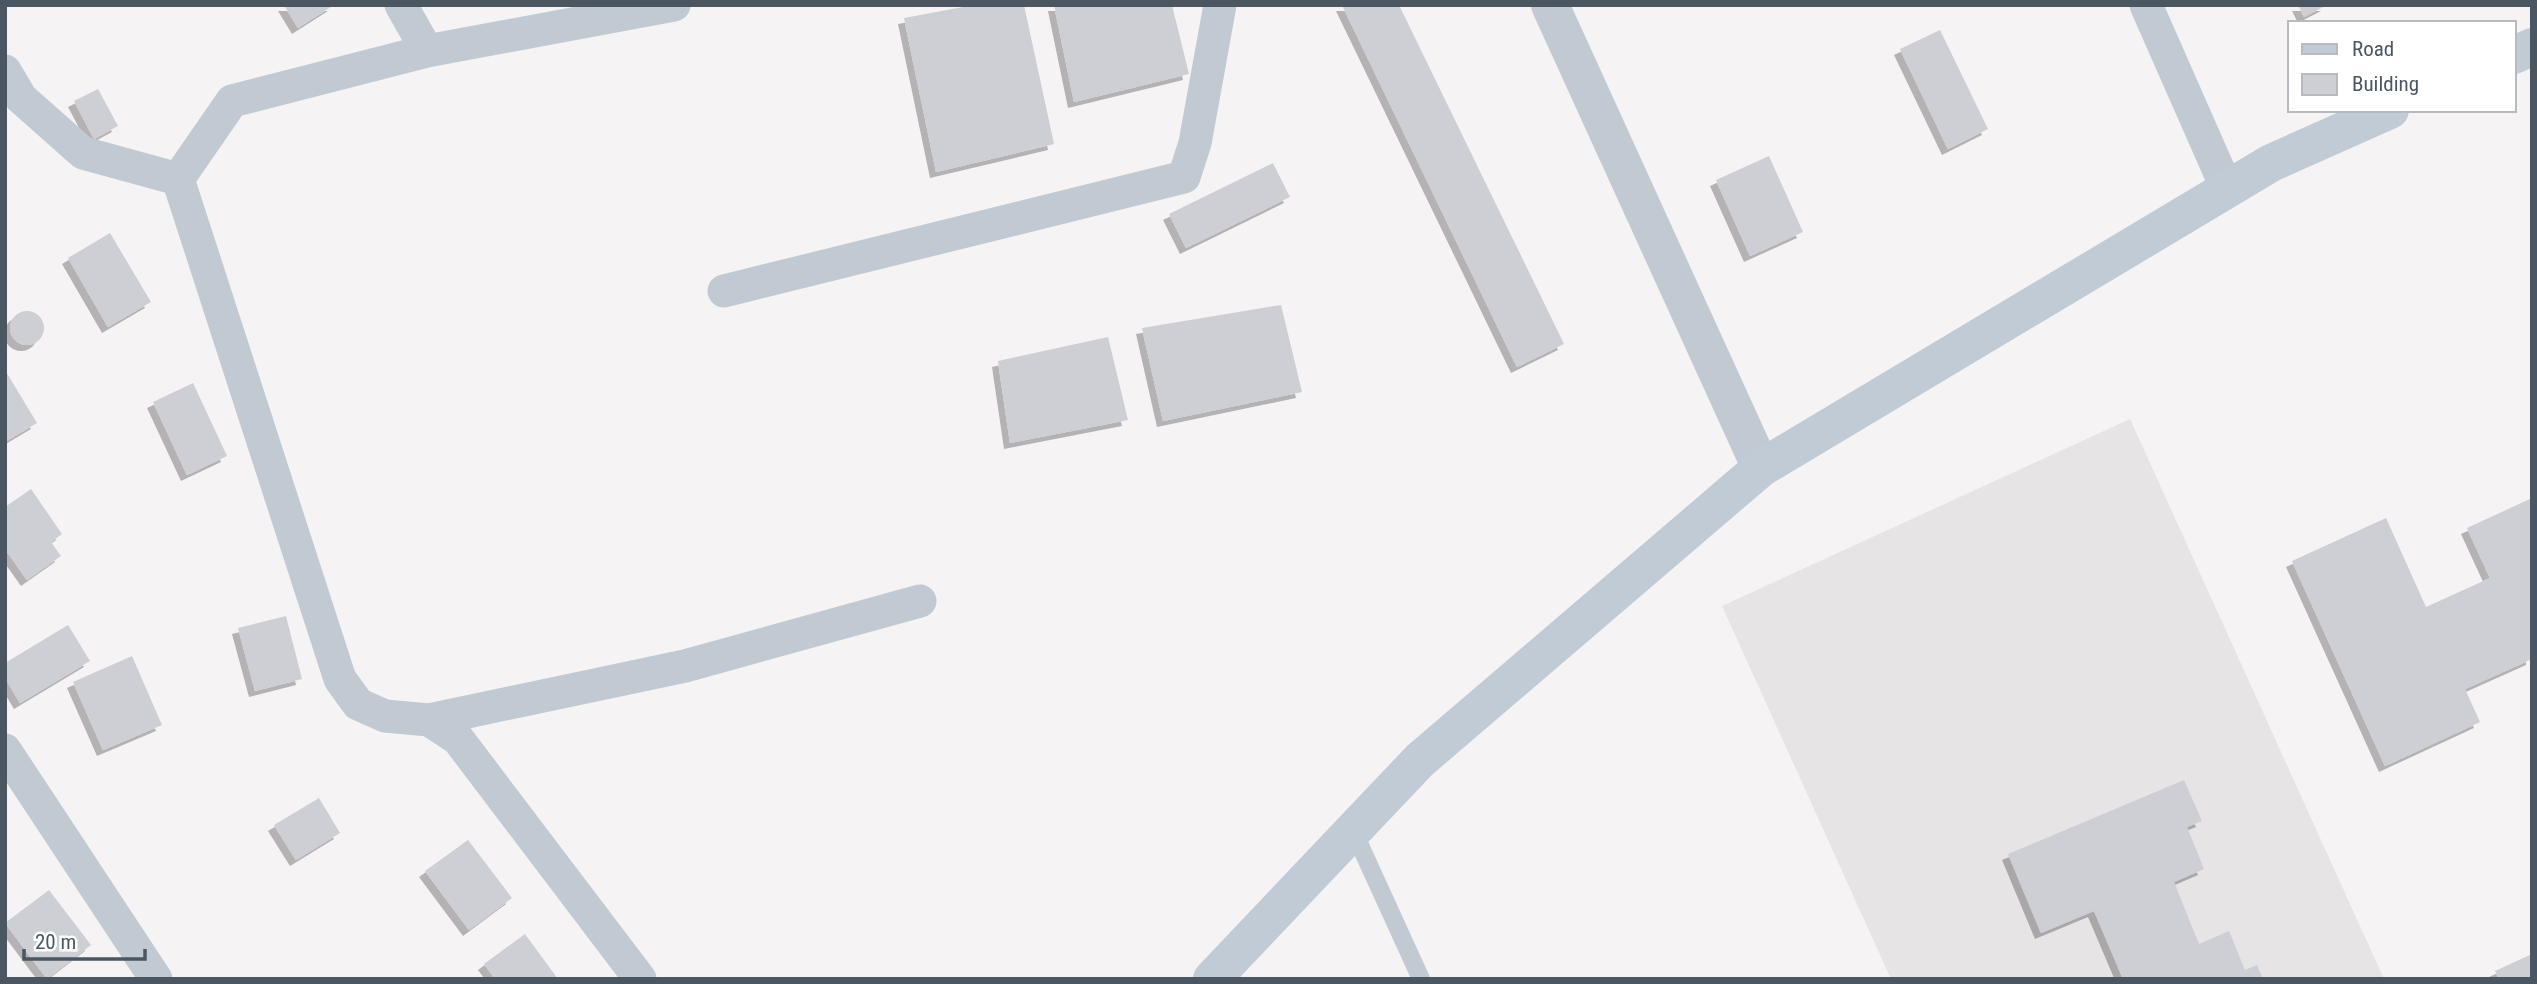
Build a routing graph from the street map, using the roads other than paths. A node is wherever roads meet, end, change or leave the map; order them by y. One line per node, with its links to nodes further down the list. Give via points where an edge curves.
1 (401, 5): 7 (street)
2 (674, 5): 7 (street)
3 (1220, 5): 13 (street, via 1195,143 1184,177)
4 (1550, 5): 14 (street)
5 (2146, 5): 12 (street)
6 (2532, 47): 8 (main road)
7 (428, 51): 11 (street, via 232,101)
8 (2516, 54)
9 (5, 71): 11 (street, via 22,98 83,153)
10 (2386, 112): 12 (main road, via 2272,163)
11 (178, 179): 16 (street, via 340,679 358,704 385,716)
12 (2227, 189): 14 (main road)
13 (724, 291)
14 (1761, 468): 18 (main road, via 1420,760)
15 (920, 601): 16 (street, via 685,666)
16 (429, 720): 20 (street, via 458,739)
17 (5, 750): 19 (street)
18 (1353, 830): 21 (main road); 22 (lane)
19 (156, 979)
20 (640, 979)
21 (1212, 979)
22 (1421, 979)

